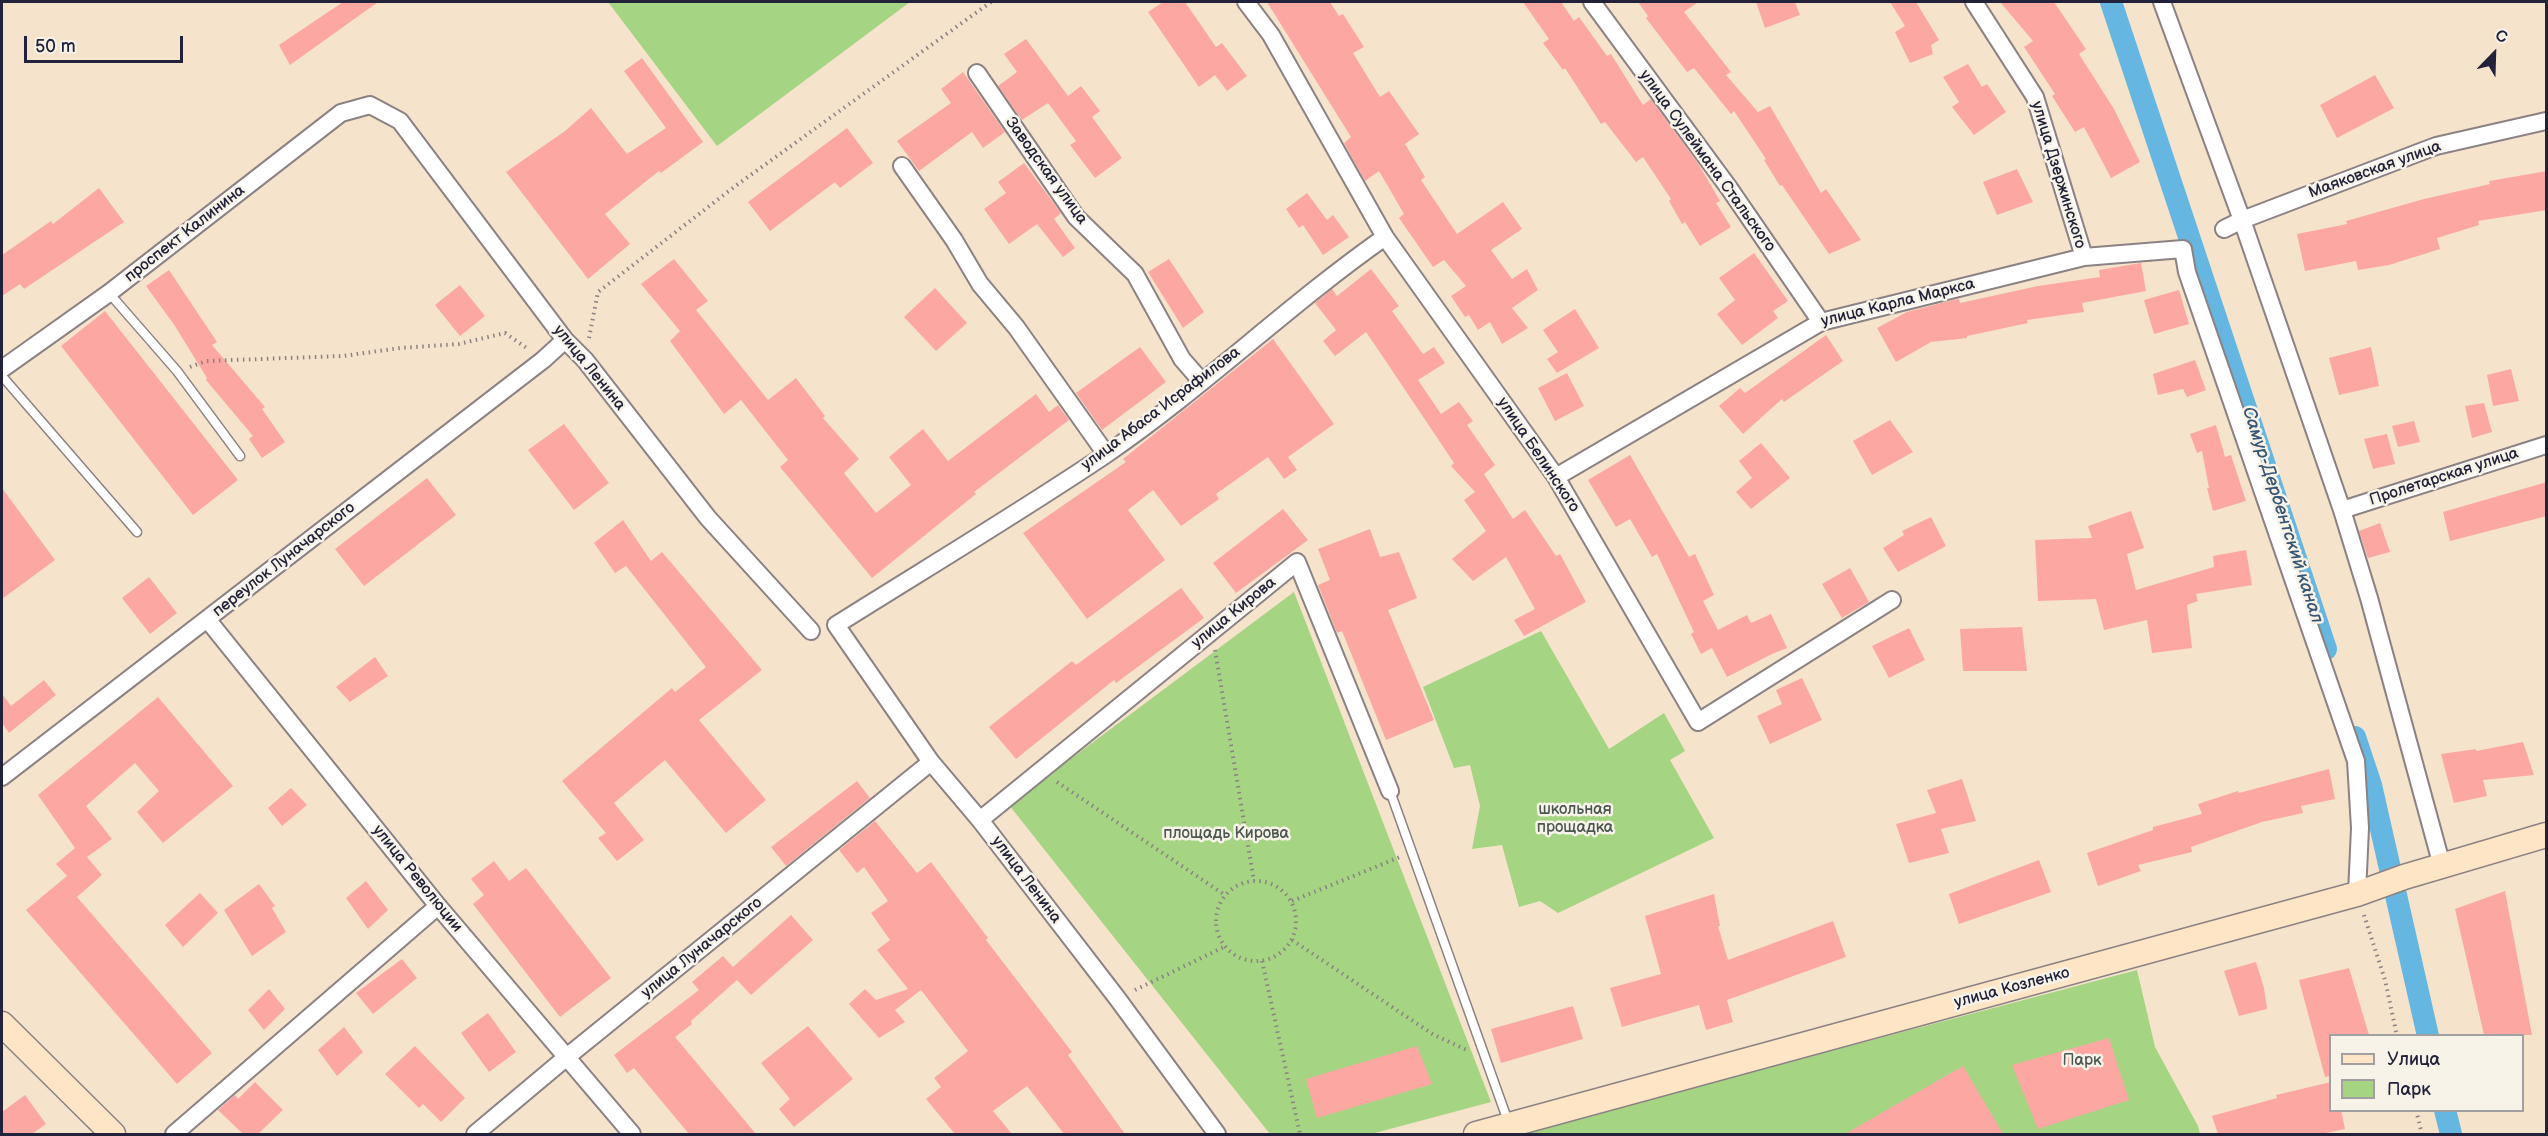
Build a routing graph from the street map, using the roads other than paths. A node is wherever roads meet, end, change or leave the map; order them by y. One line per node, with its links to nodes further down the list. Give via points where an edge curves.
1 (1246, 2): 11 (street, улица Белинского, via 1270,35)
2 (1592, 2): 14 (street, улица Сулеймана Стальского, via 1729,188)
3 (1974, 2): 12 (street, улица Дзержинского, via 2035,97)
4 (2162, 2): 9 (street)
5 (977, 73): 18 (street, Заводская улица, via 1076,217 1135,274 1182,359)
6 (370, 105): 13 (street, проспект Калинина, via 341,113); 15 (street, улица Ленина, via 400,121)
7 (2547, 121): 9 (street, Маяковская улица, via 2436,146)
8 (902, 166): 20 (street, via 980,284 1016,327)
9 (2242, 220): 10 (street, Маяковская улица); 23 (street)
10 (2224, 229)
11 (1385, 237): 18 (street, улица Абаса Исрафилова, via 1334,273); 22 (street, улица Белинского)
12 (2084, 257): 14 (street, улица Карла Маркса); 35 (street, улица Карла Маркса, via 2184,249 2187,272 2356,761)
13 (109, 293): 16 (street, проспект Калинина); 21 (lane, via 177,371)
14 (1821, 322): 22 (street, улица Карла Маркса)
15 (565, 340): 26 (street, переулок Луначарского); 28 (street, улица Ленина, via 585,360 708,518)
16 (2, 369)
17 (2, 376): 24 (lane)
18 (1202, 382): 20 (street, улица Абаса Исрафилова)
19 (2547, 445): 23 (street, Пролетарская улица)
20 (1106, 454): 27 (street, улица Абаса Исрафилова)
21 (240, 456)
22 (1556, 477): 25 (street, улица Белинского, via 1698,722)
23 (2342, 510): 34 (street)
24 (137, 532)
25 (1892, 600)
26 (207, 619): 30 (street, переулок Луначарского); 36 (street, улица Революции)
27 (836, 625): 29 (street, улица Ленина)
28 (811, 631)
29 (931, 762): 32 (street, улица Ленина); 38 (street, улица Луначарского)
30 (2, 777)
31 (1390, 791): 32 (street, улица Кирова, via 1297,562); 39 (lane)
32 (980, 820): 44 (street, улица Ленина)
33 (2547, 835): 34 (street, улица Козленко)
34 (2442, 867): 35 (street, улица Козленко)
35 (2367, 890): 39 (street, улица Козленко)
36 (438, 906): 38 (street, улица Революции); 41 (street)
37 (2, 1024): 40 (street)
38 (568, 1056): 42 (street, улица Луначарского); 43 (street, улица Революции)
39 (1509, 1125): 45 (street, улица Козленко)
40 (104, 1132)
41 (174, 1134)
42 (475, 1134)
43 (632, 1134)
44 (1217, 1134)
45 (1476, 1134)

